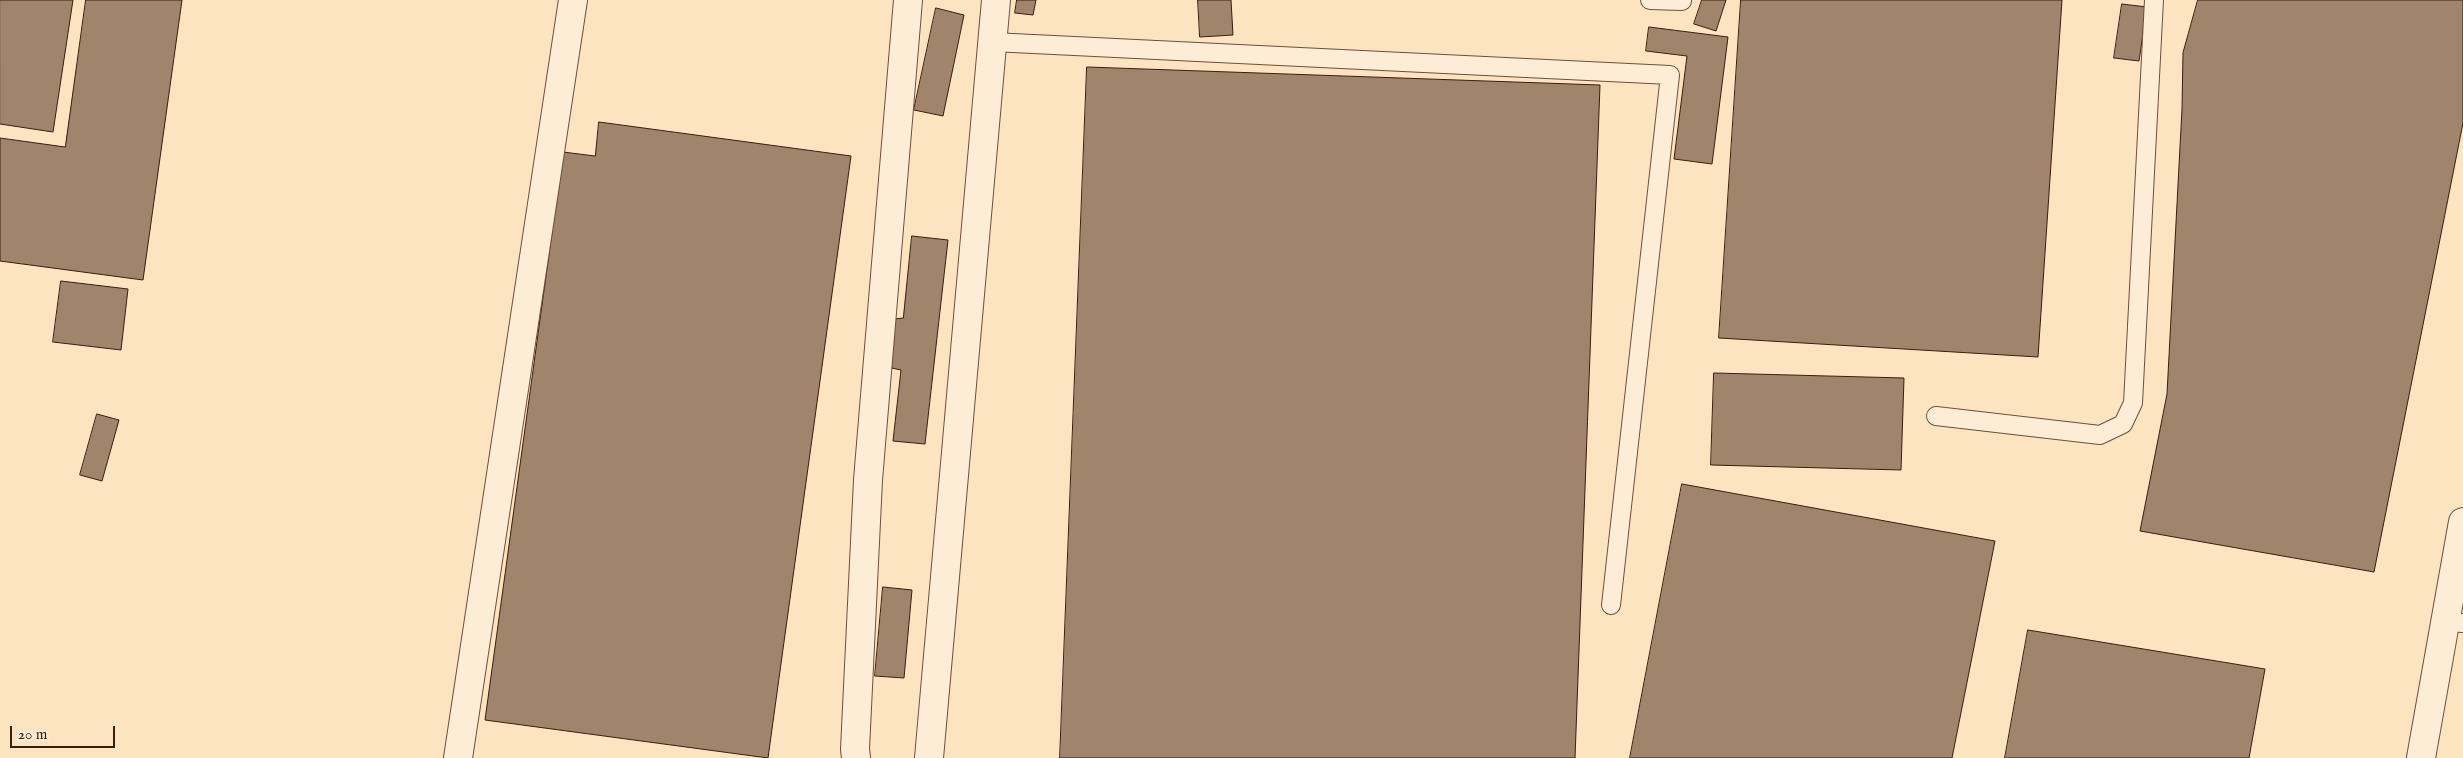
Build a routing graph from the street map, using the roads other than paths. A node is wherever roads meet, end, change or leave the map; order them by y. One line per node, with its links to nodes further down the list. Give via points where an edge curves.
1 (573, 0): 12 (street)
2 (908, 0): 13 (street, via 868,480)
3 (996, 0): 7 (street)
4 (1650, 0): 6 (lane)
5 (2154, 0): 8 (lane, via 2133,403 2123,424 2100,435)
6 (1682, 1)
7 (992, 42): 10 (lane, via 1670,75); 14 (street)
8 (1936, 416)
9 (2463, 522): 11 (street)
10 (1612, 605)
11 (2454, 622): 15 (street)
12 (458, 758)
13 (856, 758)
14 (929, 758)
15 (2421, 758)

